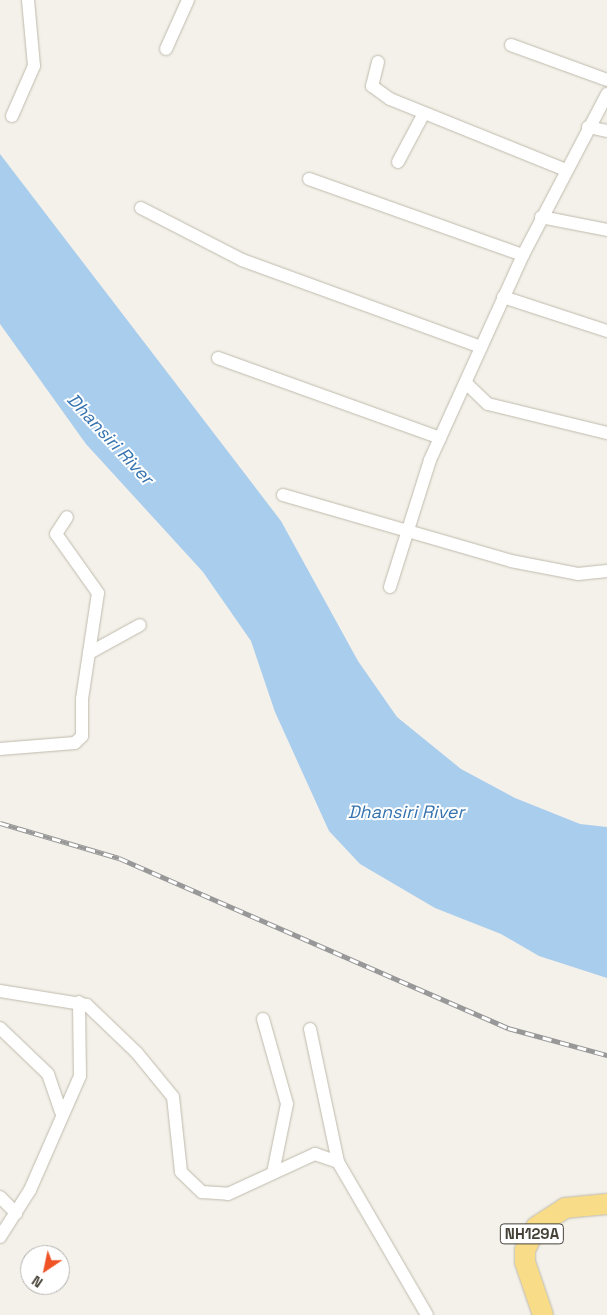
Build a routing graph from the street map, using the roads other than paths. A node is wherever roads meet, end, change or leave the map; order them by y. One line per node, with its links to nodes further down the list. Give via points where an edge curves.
1 (28, 0): 9 (street, via 34,66)
2 (188, 0): 4 (street)
3 (512, 45): 6 (street)
4 (166, 49)
5 (378, 62): 8 (street, via 371,81 375,90)
6 (607, 80)
7 (607, 94): 10 (street)
8 (423, 115): 12 (street); 13 (street)
9 (12, 116)
10 (588, 127): 11 (street); 13 (street)
11 (607, 131)
12 (398, 162)
13 (566, 170): 16 (street)
14 (309, 179): 18 (street)
15 (141, 208): 21 (street, via 242,260)
16 (541, 217): 17 (street); 18 (street)
17 (607, 230)
18 (522, 255): 19 (street)
19 (503, 297): 20 (street); 21 (street)
20 (607, 331)
21 (481, 346): 23 (street)
22 (218, 358): 25 (street)
23 (466, 383): 24 (street, via 488,404); 25 (street)
24 (607, 433)
25 (440, 438): 28 (street)
26 (283, 495): 28 (street)
27 (66, 517): 32 (street, via 56,534 98,593)
28 (403, 533): 29 (street, via 564,572); 30 (street, via 399,568)
29 (607, 571)
30 (390, 587)
31 (140, 625): 32 (street)
32 (90, 653): 33 (street, via 80,740)
33 (0, 750)
34 (0, 991): 35 (street)
35 (79, 1002): 39 (street, via 82,1068); 41 (street, via 100,1016 165,1083 176,1108 181,1172 190,1185 219,1196)
36 (263, 1019): 41 (street, via 288,1104)
37 (310, 1029): 40 (street)
38 (1, 1032): 39 (street, via 48,1074)
39 (61, 1112): 44 (street, via 30,1190)
40 (338, 1162): 41 (street, via 315,1154); 46 (street)
41 (273, 1173)
42 (0, 1198): 44 (street)
43 (607, 1204): 47 (highway, NH129A, via 565,1208 536,1227 525,1250)
44 (16, 1213): 45 (street)
45 (0, 1238)
46 (427, 1315)
47 (543, 1315)

